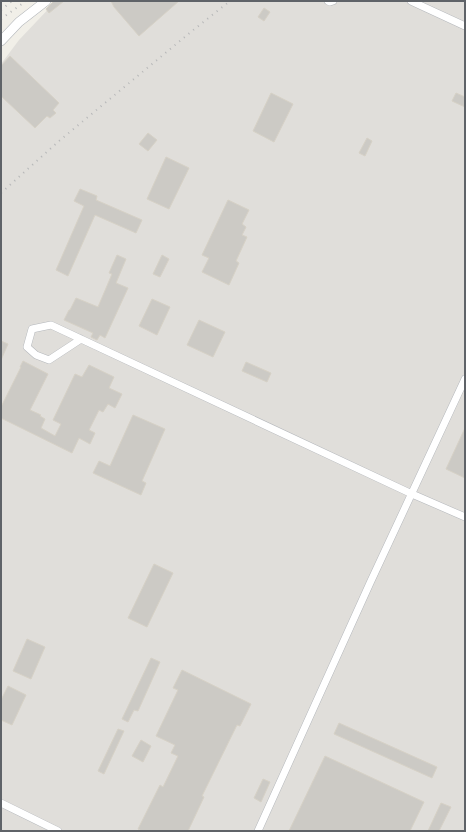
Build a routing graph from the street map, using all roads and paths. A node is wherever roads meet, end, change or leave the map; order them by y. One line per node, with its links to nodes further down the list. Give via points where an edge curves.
1 (46, 1): 6 (street, via 19,22)
2 (328, 1): 3 (street)
3 (333, 1)
4 (411, 1): 5 (street)
5 (465, 26)
6 (1, 41)
7 (81, 338): 7 (street, via 49,360 36,355 27,347 32,329 50,325); 9 (street)
8 (465, 379): 9 (street)
9 (412, 494): 10 (street); 13 (street)
10 (465, 518)
11 (1, 803): 12 (street)
12 (58, 831)
13 (258, 831)

